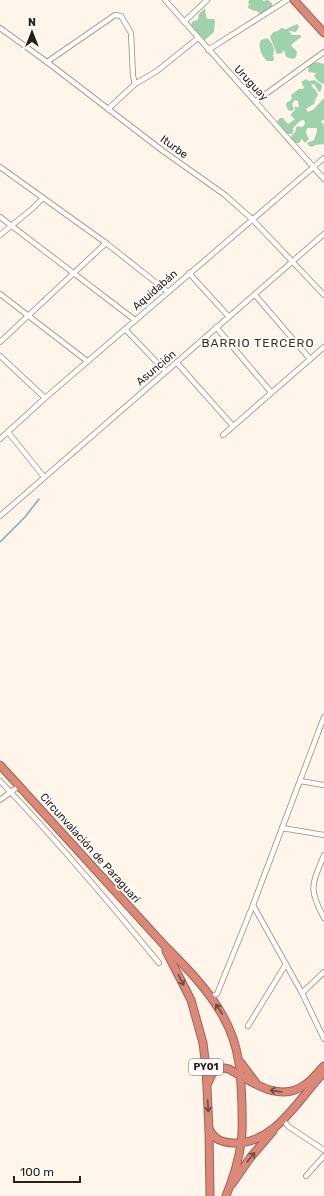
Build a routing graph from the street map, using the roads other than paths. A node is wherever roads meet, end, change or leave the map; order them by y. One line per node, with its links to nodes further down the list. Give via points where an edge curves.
1 (165, 0): 5 (street, Uruguay)
2 (207, 0): 5 (street)
3 (287, 0): 9 (street)
4 (294, 0): 7 (highway)
5 (184, 22): 8 (street, Uruguay)
6 (0, 28): 11 (street, Iturbe)
7 (324, 33)
8 (198, 38): 9 (street, Uruguay); 12 (street, via 157,71)
9 (208, 50): 13 (street, Uruguay)
10 (324, 52): 13 (street)
11 (47, 62): 12 (street, via 116,15 121,16 131,33); 14 (street, Iturbe)
12 (135, 84): 14 (street)
13 (256, 101): 17 (street, Uruguay)
14 (108, 109): 21 (street, Iturbe, via 225,195)
15 (324, 158): 17 (street, Aquidabán)
16 (0, 166): 19 (street)
17 (314, 167): 18 (street, Uruguay); 21 (street, Aquidabán)
18 (324, 179)
19 (43, 198): 22 (street); 25 (street)
20 (0, 217): 22 (street)
21 (252, 219): 26 (street, Iturbe); 28 (street, Aquidabán)
22 (12, 226): 24 (street); 27 (street)
23 (324, 234): 26 (street, Asunción)
24 (0, 235)
25 (106, 243): 27 (street); 29 (street)
26 (293, 262): 31 (street, Asunción); 32 (street, Iturbe)
27 (73, 273): 33 (street); 35 (street)
28 (189, 273): 29 (street, Aquidabán); 34 (street)
29 (168, 292): 35 (street, Aquidabán)
30 (0, 294): 33 (street)
31 (255, 295): 34 (street, Asunción); 41 (street)
32 (324, 295)
33 (28, 315): 38 (street); 42 (street)
34 (229, 317): 36 (street, Asunción)
35 (135, 320): 37 (street, Aquidabán)
36 (216, 327): 43 (street, Asunción); 45 (street)
37 (124, 329): 42 (street, Aquidabán); 44 (street)
38 (0, 342)
39 (324, 347): 41 (street)
40 (0, 356): 46 (street)
41 (310, 359): 45 (street)
42 (87, 362): 46 (street, Aquidabán)
43 (177, 362): 44 (street, Asunción); 47 (street)
44 (165, 371): 51 (street, Asunción)
45 (271, 392): 47 (street)
46 (45, 398): 48 (street, Aquidabán)
47 (233, 426): 49 (street)
48 (8, 432): 50 (street, Aquidabán); 51 (street)
49 (223, 435)
50 (0, 439)
51 (44, 477): 52 (street, Asunción)
52 (0, 516)
53 (324, 717): 54 (street)
54 (318, 734): 55 (street); 58 (street)
55 (324, 734)
56 (0, 765): 60 (highway, Circunvalación de Paraguarí / PY01)
57 (0, 781): 61 (street)
58 (300, 781): 59 (street); 63 (street)
59 (324, 785)
60 (19, 786): 61 (street); 68 (highway, Circunvalación de Paraguarí / PY01)
61 (10, 792): 62 (street); 69 (street)
62 (0, 800)
63 (282, 828): 64 (street); 66 (street)
64 (324, 835)
65 (324, 855): 67 (street, via 313,893)
66 (253, 904): 70 (street); 73 (street, via 217,994)
67 (324, 918)
68 (164, 945): 73 (highway, Circunvalación de Paraguarí / PY01); 80 (highway, Circunvalación de Paraguarí / PY01, one-way to 80, via 191,1000 203,1043)
69 (159, 963)
70 (286, 964): 72 (street); 74 (street)
71 (324, 972): 72 (street)
72 (302, 993): 75 (street)
73 (211, 997): 76 (highway, Circunvalación de Paraguarí / PY01, one-way to 73, via 224,1017)
74 (248, 1026)
75 (324, 1039)
76 (239, 1058): 79 (highway, Circunvalación de Paraguarí / PY01); 81 (highway, via 246,1071)
77 (324, 1062): 78 (street)
78 (323, 1069): 81 (highway, one-way to 81, via 306,1085 293,1091 280,1092); 82 (highway)
79 (241, 1076): 80 (highway, via 228,1069 220,1069 213,1072); 81 (highway); 85 (highway, Circunvalación de Paraguarí / PY01)
80 (207, 1088): 84 (highway, Circunvalación de Paraguarí / PY01, one-way to 84)
81 (261, 1088)
82 (283, 1120): 83 (highway); 88 (street, via 289,1127)
83 (274, 1128): 87 (highway, via 256,1139); 91 (highway, one-way to 83)
84 (209, 1129): 86 (highway, via 217,1140); 92 (highway, Circunvalación de Paraguarí / PY01)
85 (242, 1129): 86 (highway, via 236,1137); 87 (highway, Circunvalación de Paraguarí / PY01)
86 (223, 1142): 87 (highway)
87 (241, 1143): 91 (highway, Circunvalación de Paraguarí / PY01)
88 (324, 1150)
89 (324, 1156): 90 (street)
90 (306, 1176)
91 (229, 1188): 93 (highway, Circunvalación de Paraguarí / PY01)
92 (210, 1196)
93 (226, 1196)

